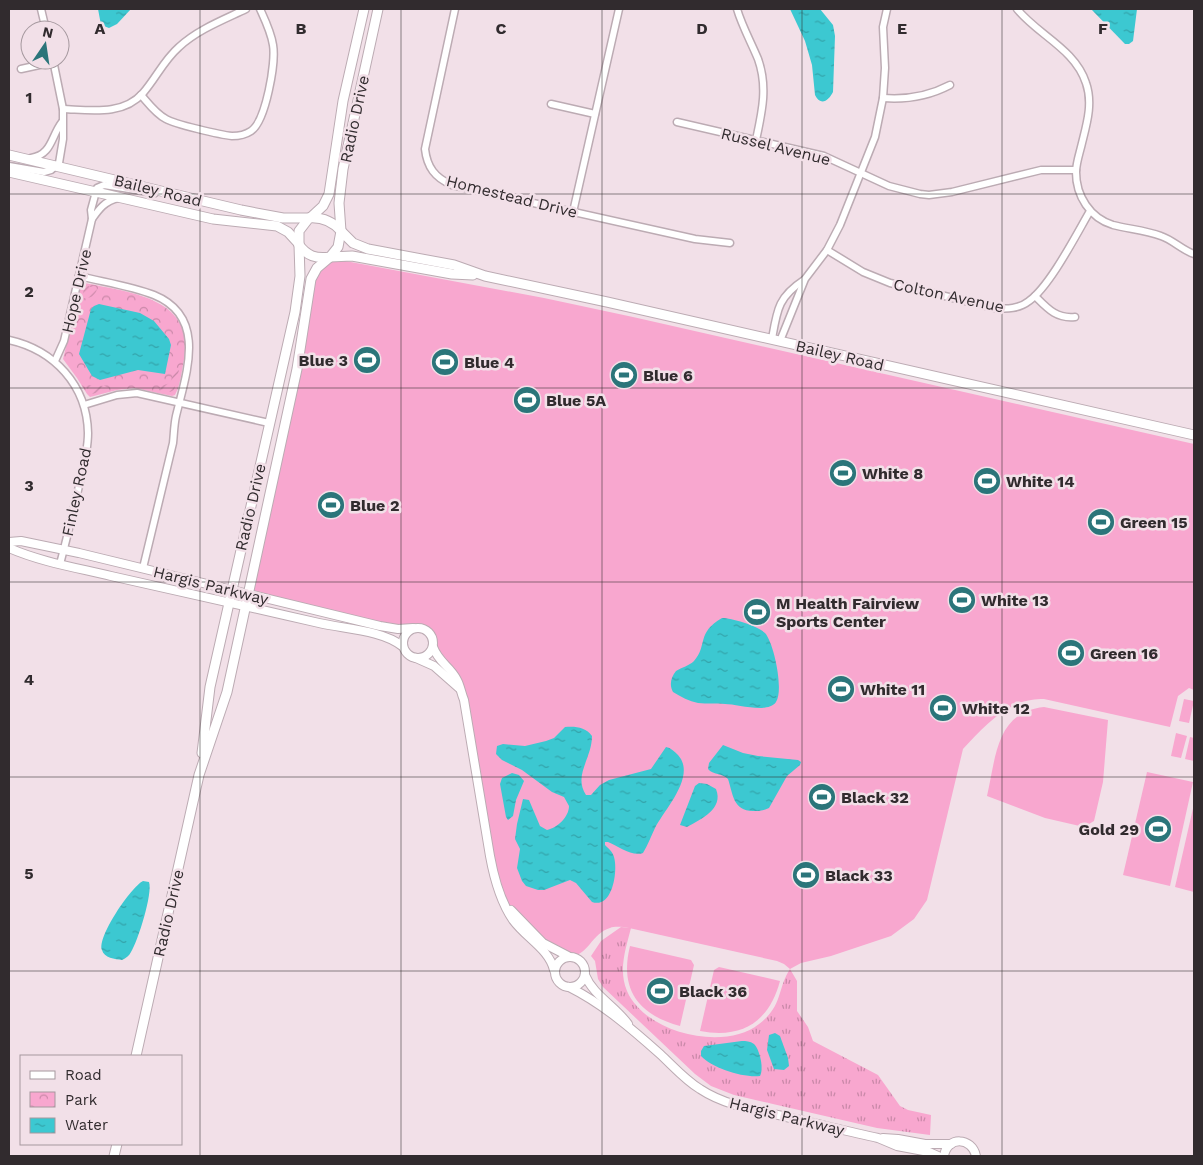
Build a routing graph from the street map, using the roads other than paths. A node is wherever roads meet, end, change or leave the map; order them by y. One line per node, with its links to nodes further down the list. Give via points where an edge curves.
1 (246, 9): 12 (street, via 182,44)
2 (260, 9): 12 (street, via 271,33 274,59 262,115 250,131 230,136 172,122 163,118)
3 (364, 9): 32 (main road, Radio Drive, via 343,101 329,194 323,206)
4 (378, 9): 34 (main road, Radio Drive, via 344,162 339,203)
5 (455, 9): 31 (street, Homestead Drive, via 425,142 428,165 440,179 452,185)
6 (619, 9): 16 (street)
7 (736, 9): 19 (street, via 763,80 764,107)
8 (887, 9): 13 (street, via 883,27)
9 (1017, 9): 24 (street, via 1069,55 1087,83 1089,112)
10 (55, 70): 15 (street)
11 (950, 85): 13 (street, via 914,98)
12 (141, 95): 15 (street, via 116,109)
13 (883, 98): 26 (street, via 875,137)
14 (550, 104): 16 (street)
15 (63, 110): 17 (street)
16 (595, 114): 31 (street)
17 (62, 122): 21 (street, via 46,152); 23 (street, via 63,139)
18 (677, 122): 19 (street, Russel Avenue)
19 (756, 140): 26 (street, Russel Avenue, via 824,156)
20 (9, 155): 21 (main road, Bailey Road)
21 (27, 159): 23 (main road, Bailey Road)
22 (9, 166): 23 (street, via 40,172)
23 (58, 166): 28 (main road, Bailey Road)
24 (1076, 170): 26 (street, Russel Avenue, via 1028,172 929,195 898,189); 30 (street, via 1078,191)
25 (9, 172): 27 (main road, Bailey Road)
26 (861, 172): 37 (street)
27 (95, 192): 28 (street, via 104,185); 29 (main road, Bailey Road); 33 (street, Hope Drive)
28 (170, 193): 32 (main road, Bailey Road, via 274,217)
29 (121, 198): 33 (street, Hope Drive, via 106,202); 36 (main road, Bailey Road, via 222,221 277,226 288,232)
30 (1090, 211): 38 (street, via 1113,225 1162,236); 43 (street, Colton Avenue)
31 (573, 212): 35 (street, Homestead Drive, via 695,239)
32 (309, 218): 34 (main road, via 327,220); 36 (main road, via 300,231)
33 (92, 219): 40 (street, Hope Drive)
34 (341, 231): 39 (main road, via 338,247); 41 (main road, Bailey Road, via 360,247 454,265)
35 (730, 243)
36 (299, 245): 39 (main road, via 309,256); 50 (main road, Radio Drive, via 297,300)
37 (827, 250): 42 (street); 43 (street, Colton Avenue, via 863,272 890,283 995,308 1020,306)
38 (1194, 254)
39 (330, 257): 41 (main road, Bailey Road, via 352,256 452,274); 58 (main road, Radio Drive, via 317,268 311,279 295,378)
40 (79, 276): 47 (street, Hope Drive, via 64,341); 48 (street, via 154,295 167,302 178,314 187,330 190,348)
41 (485, 276): 46 (main road, Bailey Road)
42 (805, 279): 46 (street); 46 (street, via 791,288 780,304)
43 (1035, 296): 44 (street, via 1056,315)
44 (1075, 317)
45 (9, 340): 47 (street, Finley Road, via 29,346)
46 (776, 340): 51 (main road, Bailey Road)
47 (55, 361): 49 (street, Finley Road, via 72,380)
48 (179, 402): 49 (street, via 128,393); 50 (street); 56 (street, via 173,442)
49 (84, 405): 54 (street, Finley Road, via 87,446)
50 (269, 423): 57 (main road, Radio Drive)
51 (1194, 434)
52 (9, 542): 54 (street, Hargis Parkway, via 21,541)
53 (9, 548): 55 (street, Hargis Parkway)
54 (64, 550): 55 (street, Finley Road); 56 (street, Hargis Parkway)
55 (60, 564): 59 (street, Hargis Parkway)
56 (143, 568): 57 (street, Hargis Parkway)
57 (232, 589): 58 (street, Hargis Parkway); 59 (main road, Radio Drive)
58 (248, 594): 60 (main road, Radio Drive); 61 (street, Hargis Parkway, via 380,626)
59 (229, 602): 60 (street, Hargis Parkway); 66 (main road, Radio Drive, via 210,687)
60 (246, 606): 62 (street, Hargis Parkway, via 383,635); 66 (main road, Radio Drive, via 227,692)
61 (413, 628): 62 (street, via 403,637); 63 (street, via 428,631)
62 (402, 646): 64 (street, via 407,655)
63 (433, 647): 64 (street, via 425,657); 65 (street, via 440,661 458,681)
64 (416, 658): 65 (street, via 439,670)
65 (459, 688): 67 (street, via 492,869)
66 (200, 770): 73 (main road, Radio Drive)
67 (506, 905): 68 (street, via 543,942); 69 (street, via 512,919 548,955)
68 (568, 956): 69 (street, via 558,961); 70 (street, via 580,961)
69 (554, 970): 71 (street, via 556,980)
70 (585, 975): 71 (street, via 581,983); 72 (street, Hargis Parkway, via 591,988)
71 (569, 987): 72 (street, Hargis Parkway)
72 (631, 1028): 74 (street, Hargis Parkway, via 700,1089 721,1100)
73 (136, 1055)
74 (878, 1138): 75 (street, Hargis Parkway); 77 (street, Hargis Parkway)
75 (950, 1144): 76 (street, Hargis Parkway, via 964,1141); 78 (street)
76 (977, 1154)
77 (938, 1156)
78 (944, 1156)

